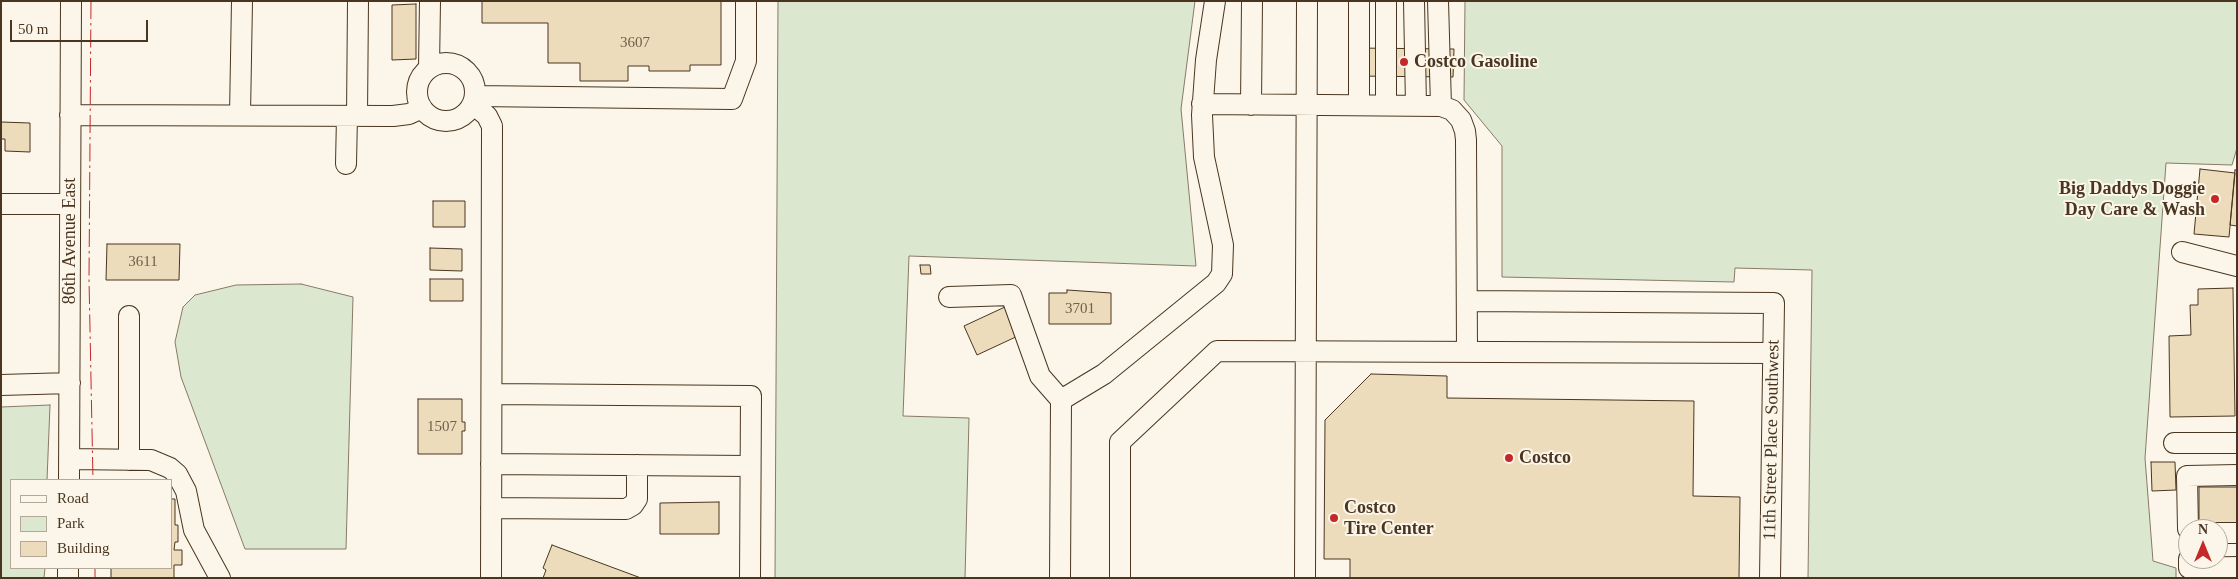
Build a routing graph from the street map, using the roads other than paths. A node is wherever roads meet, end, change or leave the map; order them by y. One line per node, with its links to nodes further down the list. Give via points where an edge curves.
1 (71, 1): 24 (street, 86th Avenue East)
2 (242, 1): 25 (street)
3 (358, 1): 26 (street)
4 (430, 1): 13 (street)
5 (746, 1): 14 (street, via 746,61 732,99)
6 (1215, 1): 16 (street)
7 (1252, 1): 17 (street)
8 (1307, 1): 18 (street)
9 (1360, 1): 19 (street)
10 (1386, 1): 20 (street)
11 (1414, 1): 21 (street)
12 (1438, 1): 22 (street)
13 (429, 68): 15 (street, via 448,63 465,70 474,86); 23 (street, via 418,84 417,94)
14 (515, 96): 15 (street); 27 (street, via 503,104)
15 (474, 100): 23 (street, via 468,112 452,121 433,118); 27 (street)
16 (1202, 104): 17 (street); 42 (street, via 1204,157 1223,245 1222,274 1216,283 1104,374)
17 (1251, 105): 18 (street)
18 (1307, 105): 19 (street); 36 (street)
19 (1359, 105): 20 (street)
20 (1386, 105): 21 (street)
21 (1416, 106): 22 (street)
22 (1441, 106): 34 (street, via 1452,110 1465,131)
23 (422, 108): 26 (street, via 409,114)
24 (70, 114): 25 (street); 30 (street, 86th Avenue East)
25 (240, 115): 26 (street)
26 (352, 116): 28 (street)
27 (492, 126): 41 (street)
28 (346, 164)
29 (1, 204): 30 (street)
30 (70, 204): 39 (street, 86th Avenue East)
31 (2182, 252): 32 (street)
32 (2237, 266)
33 (949, 297): 42 (street, via 1011,295 1040,376)
34 (1467, 301): 37 (street); 38 (street, 11th Street Place Southwest, via 1774,303)
35 (129, 316): 46 (street)
36 (1306, 351): 37 (street); 58 (street, via 1218,351 1120,442); 59 (street)
37 (1467, 352): 38 (street)
38 (1773, 353): 60 (street, 11th Street Place Southwest)
39 (70, 383): 40 (street); 45 (street, 86th Avenue East)
40 (1, 385)
41 (492, 394): 47 (street); 49 (street, via 751,396)
42 (1061, 400): 57 (street)
43 (2174, 443): 44 (street)
44 (2237, 443)
45 (69, 459): 46 (street); 51 (street, 86th Avenue East)
46 (129, 460): 54 (street, via 151,460 177,474 186,491 194,530)
47 (491, 464): 48 (street); 52 (street)
48 (638, 465): 49 (street); 52 (street, via 637,499 626,508)
49 (750, 466): 56 (street)
50 (2237, 475): 53 (street, via 2187,476)
51 (69, 479)
52 (491, 508): 55 (street)
53 (2188, 519)
54 (220, 578)
55 (491, 578)
56 (750, 578)
57 (1060, 578)
58 (1120, 578)
59 (1305, 578)
60 (1770, 578)

